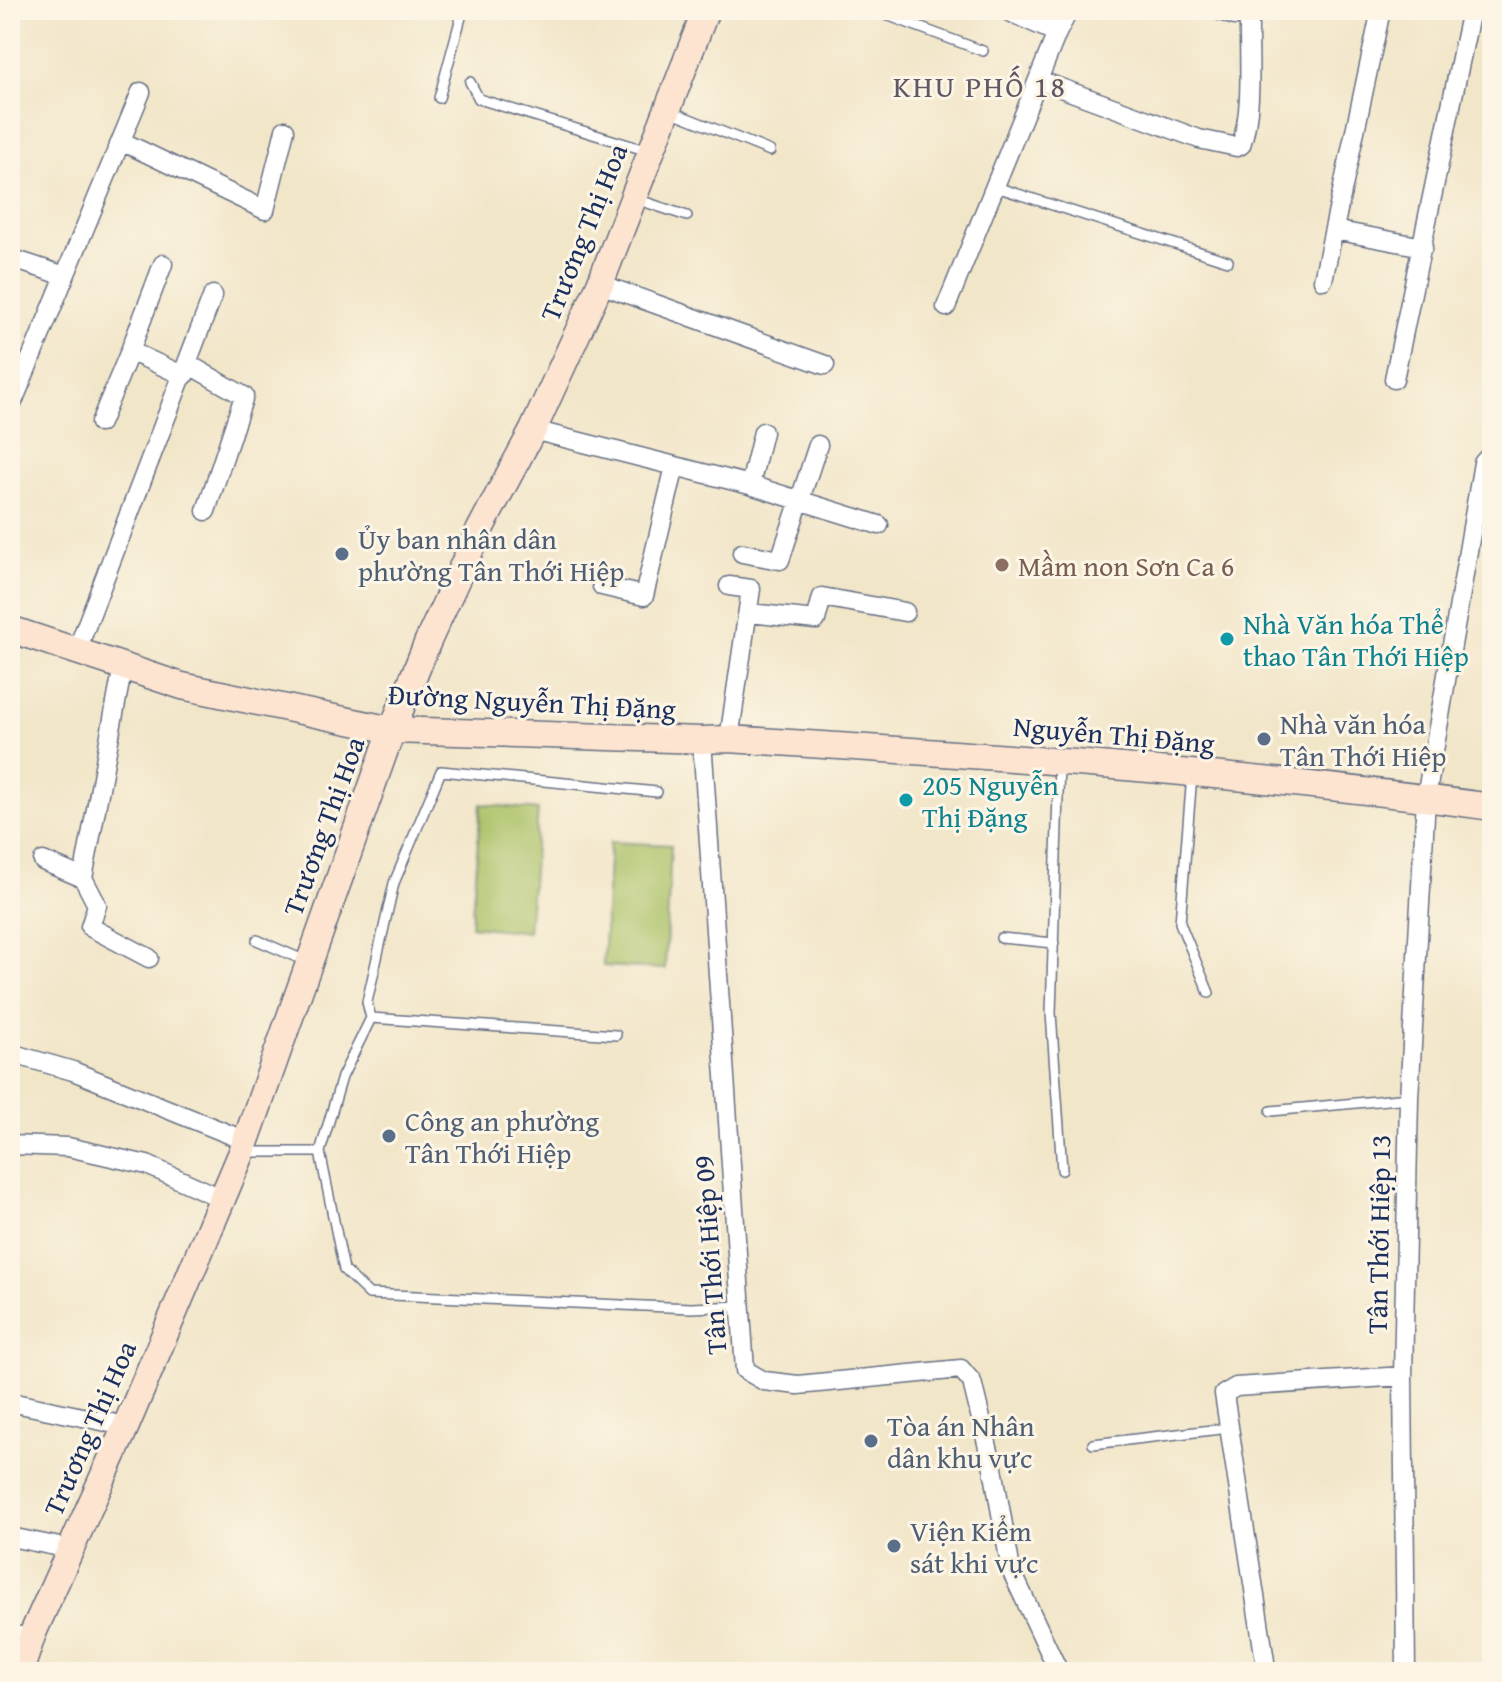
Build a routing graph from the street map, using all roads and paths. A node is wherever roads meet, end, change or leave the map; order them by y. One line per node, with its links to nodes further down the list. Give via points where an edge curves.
1 (463, 10): 15 (lane)
2 (706, 10): 16 (street, Trương Thị Hoa)
3 (873, 10): 11 (lane)
4 (1005, 10): 10 (street)
5 (1069, 10): 10 (street)
6 (1218, 10): 9 (street, via 1235,16)
7 (1381, 10): 24 (street)
8 (1471, 10): 25 (street)
9 (1250, 12): 12 (street, via 1248,113 1237,147 1199,139)
10 (1057, 33): 12 (street)
11 (983, 51)
12 (1039, 80): 21 (street)
13 (470, 82): 20 (lane, via 479,99)
14 (141, 92): 18 (street)
15 (439, 98)
16 (667, 109): 19 (lane); 20 (street, Trương Thị Hoa)
17 (285, 130): 18 (street, via 265,210)
18 (121, 141): 29 (street)
19 (770, 151)
20 (651, 152): 22 (street, Trương Thị Hoa)
21 (996, 187): 27 (lane); 33 (street)
22 (633, 198): 23 (lane); 31 (street, Trương Thị Hoa)
23 (687, 216)
24 (1334, 230): 25 (street); 30 (street)
25 (1423, 247): 37 (street)
26 (10, 258): 29 (street)
27 (1228, 261)
28 (163, 264): 34 (street)
29 (65, 276): 38 (street)
30 (1323, 280)
31 (600, 284): 35 (street); 40 (street, Trương Thị Hoa)
32 (213, 295): 36 (street)
33 (946, 307)
34 (130, 351): 36 (street); 39 (street)
35 (825, 365)
36 (186, 370): 47 (street, via 244,396); 55 (street)
37 (1394, 379)
38 (10, 409)
39 (100, 423)
40 (533, 430): 44 (street); 57 (street, Trương Thị Hoa, via 478,533)
41 (763, 432): 45 (street)
42 (818, 445): 46 (street)
43 (1492, 453): 63 (street, Tân Thới Hiệp 13, via 1483,463)
44 (675, 466): 45 (street); 50 (street, via 644,596)
45 (750, 485): 46 (street)
46 (799, 501): 48 (street); 49 (street, via 780,560)
47 (206, 511)
48 (879, 525)
49 (742, 553)
50 (602, 586)
51 (729, 586): 53 (street, via 751,589)
52 (905, 612): 53 (street, via 822,597 816,620)
53 (749, 613): 58 (street)
54 (10, 629): 55 (street, Đường Nguyễn Thị Đặng)
55 (77, 650): 56 (street, Đường Nguyễn Thị Đặng)
56 (123, 666): 57 (street, Đường Nguyễn Thị Đặng, via 182,686); 66 (street)
57 (392, 730): 59 (street, Đường Nguyễn Thị Đặng); 71 (street, Trương Thị Hoa)
58 (729, 739): 59 (street, Đường Nguyễn Thị Đặng); 60 (street, Nguyễn Thị Đặng)
59 (702, 740): 83 (street, Tân Thới Hiệp 09)
60 (1059, 760): 61 (street, Nguyễn Thị Đặng); 69 (lane)
61 (1192, 771): 63 (street, Nguyễn Thị Đặng); 72 (lane, via 1180,923)
62 (657, 792): 73 (lane, via 441,771 394,883 367,1002)
63 (1426, 798): 64 (street, Nguyễn Thị Đặng); 76 (street, Tân Thới Hiệp 13)
64 (1492, 807)
65 (43, 861): 66 (street)
66 (83, 878): 70 (street, via 97,905 90,927)
67 (1001, 938): 69 (lane)
68 (257, 940): 71 (lane)
69 (1054, 943): 81 (lane, via 1051,1013)
70 (149, 958)
71 (308, 962): 79 (street, Trương Thị Hoa)
72 (1209, 993)
73 (371, 1018): 74 (lane); 80 (lane, via 342,1077)
74 (616, 1035)
75 (10, 1053): 79 (street, via 73,1071)
76 (1409, 1098): 77 (lane); 84 (street, Tân Thới Hiệp 13)
77 (1271, 1111)
78 (10, 1145): 82 (street, via 68,1147 147,1165)
79 (244, 1146): 80 (lane); 82 (street, Trương Thị Hoa)
80 (320, 1152): 83 (lane, via 344,1270 369,1294)
81 (1062, 1170)
82 (223, 1199): 86 (street, Trương Thị Hoa)
83 (741, 1306): 94 (street, Tân Thới Hiệp 09, via 745,1370 764,1381 798,1385 961,1369 972,1382 1011,1570)
84 (1403, 1376): 87 (street, via 1236,1387 1224,1394); 95 (street, Tân Thới Hiệp 13)
85 (10, 1402): 86 (street)
86 (126, 1426): 90 (street, Trương Thị Hoa)
87 (1229, 1428): 88 (lane); 92 (street)
88 (1093, 1444)
89 (10, 1537): 90 (street)
90 (70, 1549): 91 (street, Trương Thị Hoa)
91 (21, 1632): 93 (street, Trương Thị Hoa)
92 (1265, 1661)
93 (20, 1672)
94 (1059, 1672)
95 (1406, 1672)

